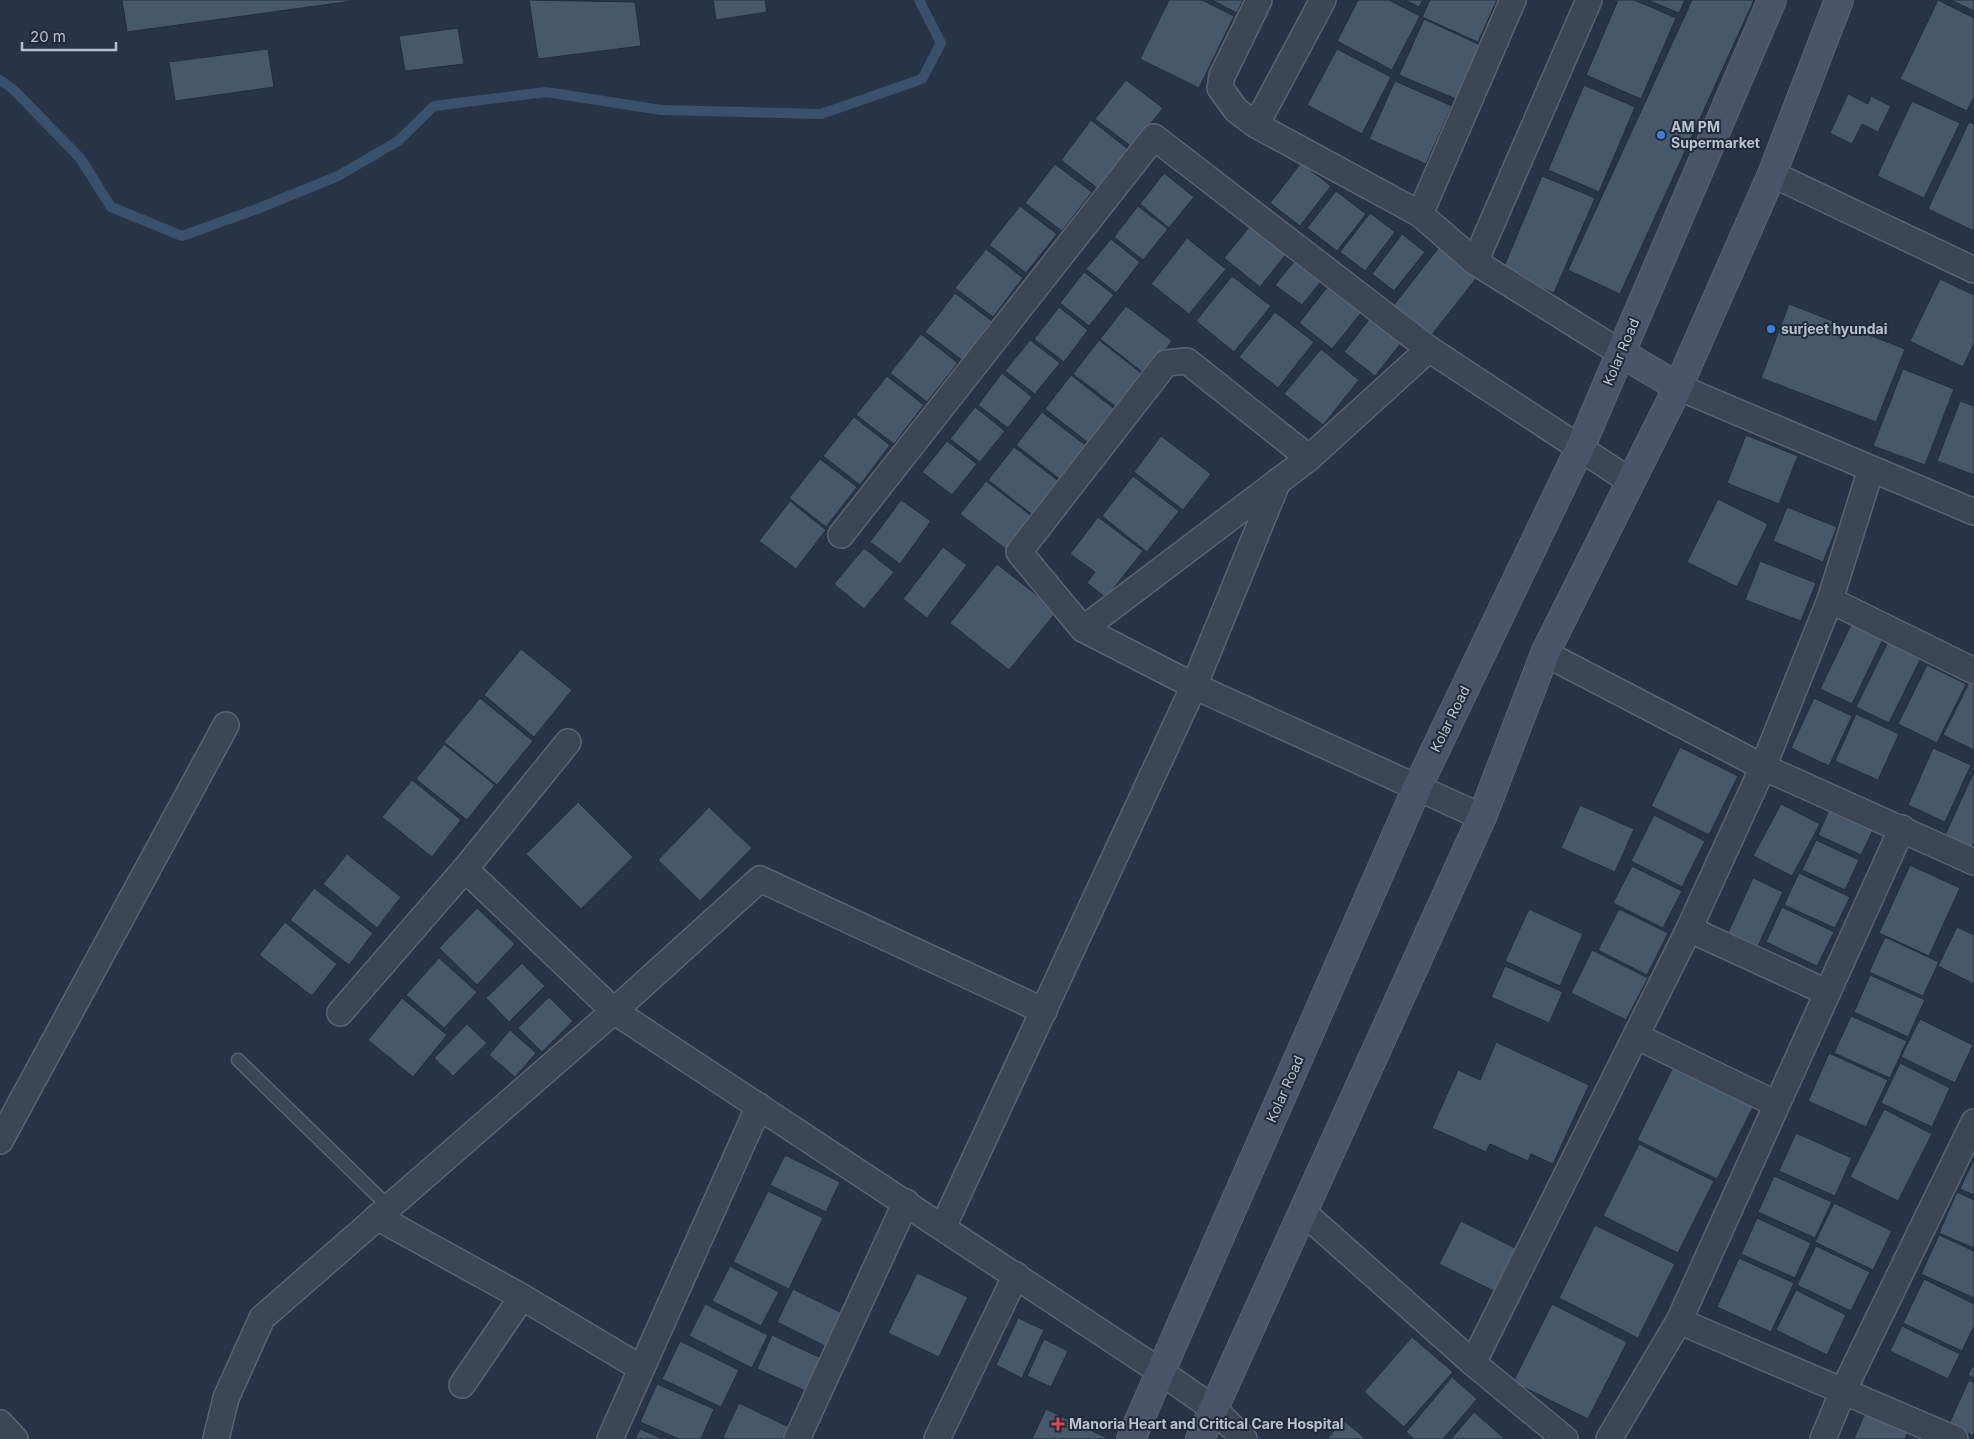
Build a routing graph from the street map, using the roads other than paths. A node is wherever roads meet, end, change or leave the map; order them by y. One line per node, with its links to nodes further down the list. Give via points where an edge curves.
1 (1259, 0): 7 (street, via 1222,76 1220,88 1236,110)
2 (1323, 0): 7 (street)
3 (1513, 0): 9 (street)
4 (1590, 0): 10 (street)
5 (1772, 0): 13 (main road, Kolar Road)
6 (1839, 0): 8 (main road)
7 (1256, 125): 9 (street)
8 (1772, 174): 11 (street); 14 (main road)
9 (1420, 214): 10 (street)
10 (1475, 262): 13 (street)
11 (1974, 270)
12 (1429, 349): 15 (street); 16 (street); 21 (street, via 1154,136)
13 (1621, 352): 14 (main road); 15 (main road, Kolar Road)
14 (1678, 387): 17 (street); 19 (main road)
15 (1580, 448): 19 (street); 30 (main road, Kolar Road)
16 (1309, 458): 18 (street); 23 (street, via 1187,361 1166,363 1019,552)
17 (1871, 469): 20 (street); 22 (street)
18 (1278, 481): 23 (street); 26 (street)
19 (1630, 481): 24 (main road)
20 (1974, 512)
21 (841, 535)
22 (1830, 600): 25 (street); 29 (street)
23 (1083, 629): 26 (street)
24 (1546, 651): 29 (street); 31 (main road)
25 (1974, 671)
26 (1194, 686): 30 (street); 37 (street)
27 (226, 725): 45 (street)
28 (568, 742): 34 (street)
29 (1763, 767): 32 (street); 35 (street)
30 (1417, 788): 31 (street); 55 (main road, Kolar Road)
31 (1482, 817): 48 (main road)
32 (1902, 828): 33 (street); 36 (street)
33 (1974, 862)
34 (465, 869): 38 (street); 39 (street)
35 (1689, 929): 36 (street); 40 (street)
36 (1826, 992): 42 (street)
37 (1044, 1010): 38 (street, via 760,879); 49 (street)
38 (614, 1011): 43 (street); 47 (street)
39 (340, 1012)
40 (1636, 1036): 42 (street); 53 (street)
41 (238, 1060): 47 (lane)
42 (1776, 1104): 52 (street)
43 (759, 1106): 46 (street); 54 (street)
44 (1974, 1122): 57 (street)
45 (0, 1141)
46 (906, 1202): 49 (street); 63 (street)
47 (383, 1212): 51 (street); 61 (street, via 262,1318 226,1398)
48 (1303, 1212): 53 (street); 58 (main road)
49 (943, 1227): 50 (street)
50 (1016, 1275): 55 (street); 64 (street)
51 (522, 1297): 54 (street); 56 (street)
52 (1679, 1321): 57 (street); 69 (street)
53 (1473, 1363): 68 (street)
54 (641, 1368): 62 (street)
55 (1161, 1372): 58 (street); 65 (main road, Kolar Road)
56 (462, 1385)
57 (1843, 1391): 70 (street); 71 (street)
58 (1214, 1409): 66 (main road); 67 (street)
59 (0, 1423): 60 (street)
60 (15, 1439)
61 (216, 1439)
62 (610, 1439)
63 (797, 1439)
64 (937, 1439)
65 (1131, 1439)
66 (1200, 1439)
67 (1244, 1439)
68 (1565, 1439)
69 (1609, 1439)
70 (1823, 1439)
71 (1955, 1439)

